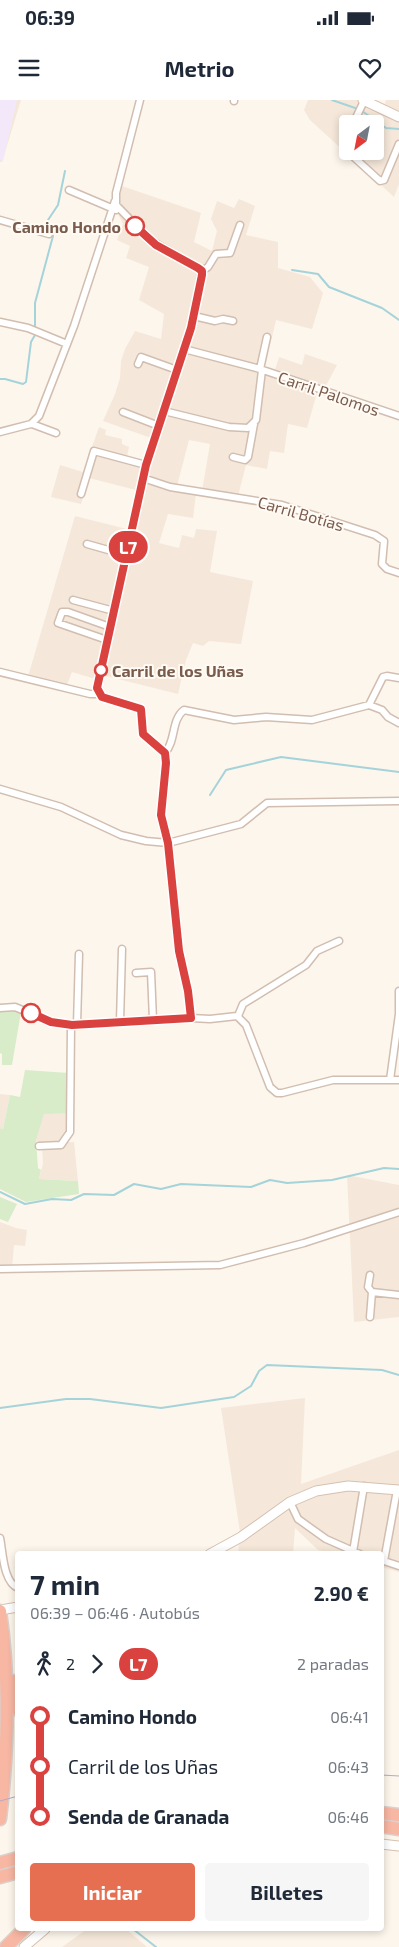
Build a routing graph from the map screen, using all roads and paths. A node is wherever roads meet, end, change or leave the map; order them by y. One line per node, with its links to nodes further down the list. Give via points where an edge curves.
1 (140, 100): 7 (street)
2 (362, 105): 3 (main road)
3 (399, 117)
4 (399, 144): 5 (street, via 384,180 380,181)
5 (357, 160)
6 (69, 190): 7 (street)
7 (114, 208): 11 (street, via 156,245); 16 (street)
8 (0, 220): 10 (street)
9 (240, 225): 11 (street, via 230,253 216,254)
10 (49, 234)
11 (202, 271): 12 (street)
12 (194, 316): 13 (street); 17 (street)
13 (234, 321)
14 (0, 322): 16 (street, via 28,328)
15 (268, 337): 19 (street)
16 (67, 344): 24 (street, via 41,411)
17 (184, 348): 19 (street, Carril Palomos); 20 (street)
18 (138, 364): 20 (street, via 141,356)
19 (261, 369): 23 (street, Carril Palomos); 25 (street, via 260,400)
20 (177, 370): 21 (street)
21 (164, 411): 25 (street, via 229,427 244,429); 26 (street)
22 (123, 412): 26 (street)
23 (399, 416)
24 (32, 424): 27 (street); 28 (street)
25 (254, 424): 29 (street, via 248,457 245,460)
26 (159, 426): 30 (street)
27 (0, 432)
28 (56, 433)
29 (233, 457)
30 (146, 465): 31 (street); 32 (street, via 94,451)
31 (143, 478): 34 (street); 35 (street, Carril Botías, via 170,487 282,505 375,535 384,541 382,564)
32 (81, 494)
33 (87, 544): 34 (street)
34 (126, 554): 37 (street)
35 (399, 573)
36 (72, 600): 37 (street)
37 (114, 611): 38 (street)
38 (110, 627): 39 (street); 39 (street, via 68,612 62,612 58,623)
39 (107, 640): 42 (street)
40 (0, 672): 42 (street)
41 (399, 678): 43 (street, via 384,676)
42 (98, 694): 45 (street, via 141,709 143,734)
43 (369, 705): 44 (street); 45 (street, via 312,720 266,717 234,720 184,710 178,715)
44 (399, 722)
45 (165, 753): 48 (street, via 161,809)
46 (0, 789): 48 (street, via 60,807 121,834)
47 (399, 801): 48 (street, via 268,804 241,824)
48 (168, 843): 56 (street, via 179,951)
49 (339, 940): 55 (street, via 317,951 306,965 243,1004)
50 (122, 949): 58 (street)
51 (80, 954): 59 (street)
52 (136, 973): 57 (street, via 151,972)
53 (399, 991): 60 (street)
54 (0, 1008): 59 (street, via 15,1007 51,1022)
55 (238, 1016): 56 (street); 60 (street, via 246,1025 270,1087 277,1093 332,1080)
56 (191, 1018): 57 (street)
57 (153, 1020): 58 (street)
58 (120, 1022): 59 (street)
59 (74, 1025): 62 (street, via 70,1132 61,1145)
60 (390, 1080): 61 (street)
61 (399, 1080)
62 (39, 1146)
63 (399, 1212): 64 (street, via 304,1243 220,1265)
64 (0, 1269)
65 (370, 1275): 66 (street, via 368,1287)
66 (372, 1292): 67 (street); 68 (street)
67 (399, 1295)
68 (370, 1317)
69 (364, 1486): 70 (main road); 71 (main road, via 316,1491); 75 (street)
70 (398, 1490): 76 (street)
71 (290, 1502): 73 (main road); 74 (street, via 298,1519 326,1539)
72 (0, 1538): 79 (street, via 8,1578)
73 (215, 1551)
74 (353, 1551)
75 (357, 1551)
76 (384, 1556)
77 (384, 1561): 78 (street)
78 (399, 1566)
79 (15, 1587)
80 (15, 1608): 81 (main road)
81 (0, 1610): 82 (highway)
82 (4, 1644): 83 (highway); 86 (highway, via 6,1756)
83 (15, 1692)
84 (384, 1813): 85 (highway)
85 (399, 1815)
86 (0, 1819)
87 (384, 1827): 88 (highway)
88 (399, 1829)
89 (384, 1844): 90 (main road)
90 (399, 1846)
91 (15, 1858): 92 (highway)
92 (0, 1863)
93 (22, 1931): 95 (highway)
94 (43, 1931): 96 (main road)
95 (6, 1947)
96 (24, 1947)

